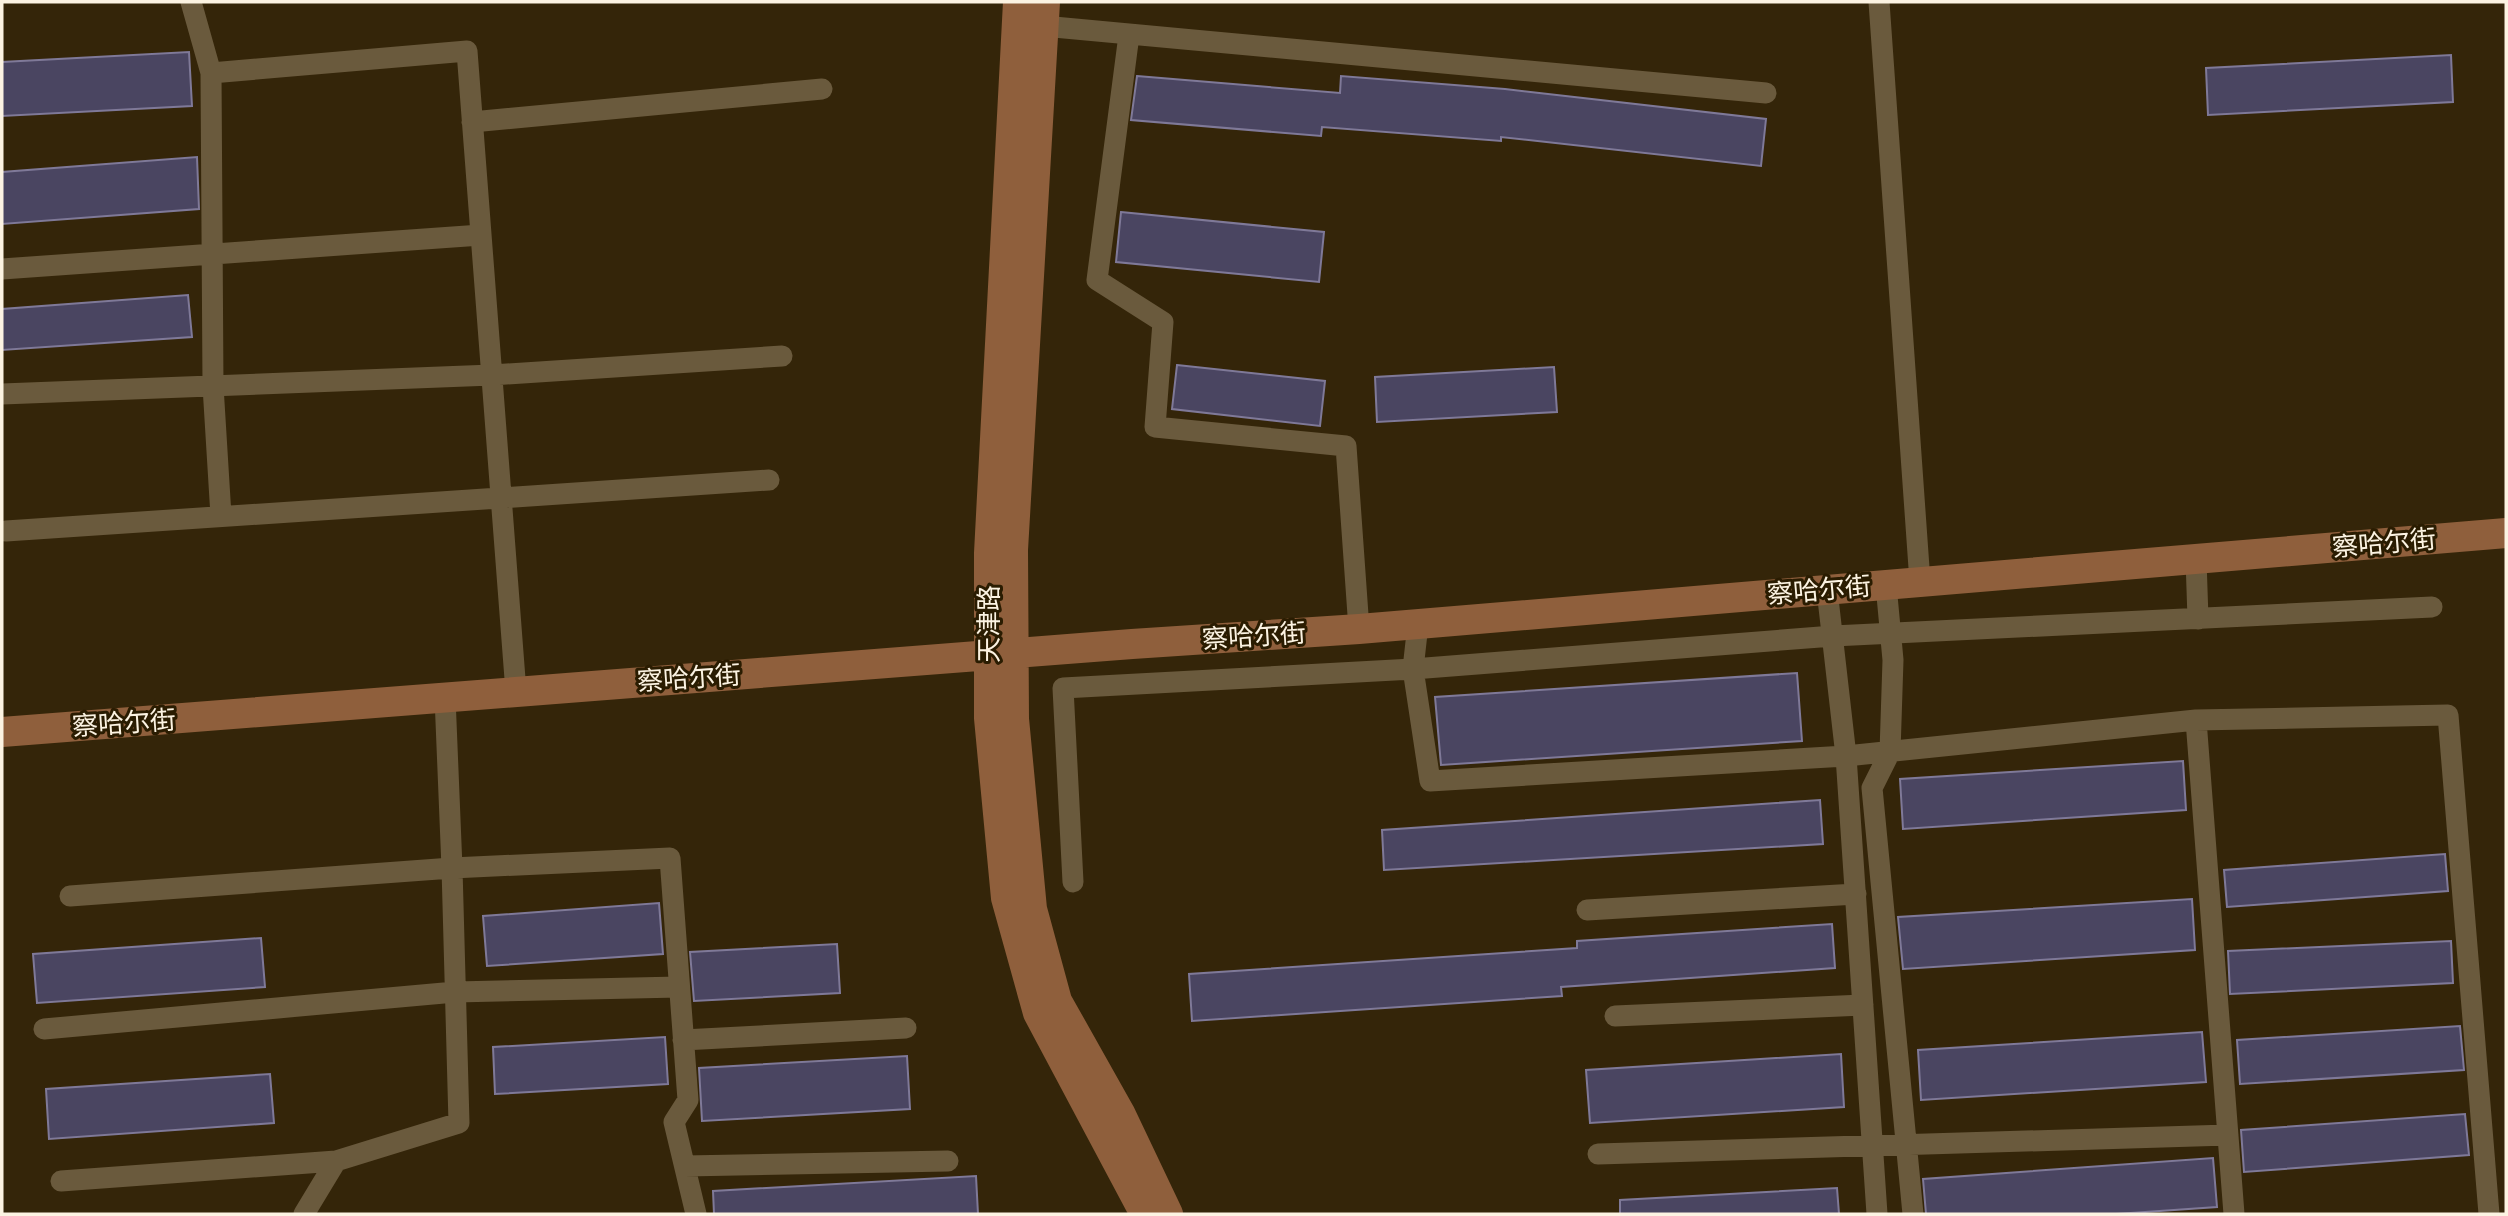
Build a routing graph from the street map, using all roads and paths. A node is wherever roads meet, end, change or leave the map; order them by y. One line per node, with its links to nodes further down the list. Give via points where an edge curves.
1 (191, 2): 6 (street)
2 (1017, 2): 32 (street, 天津路, via 989,553)
3 (1879, 2): 23 (street)
4 (1044, 14): 5 (street); 32 (street, 天津路, via 1013,550)
5 (1129, 34): 8 (street); 29 (street, via 1097,280 1163,322 1155,427 1346,446)
6 (211, 73): 9 (street, via 467,51); 11 (street)
7 (821, 89): 9 (street)
8 (1766, 93)
9 (472, 122): 10 (street)
10 (481, 235): 11 (street); 14 (street)
11 (212, 254): 12 (street); 15 (street)
12 (2, 269)
13 (782, 356): 14 (street)
14 (492, 374): 15 (street); 18 (street)
15 (213, 386): 16 (street); 19 (street)
16 (2, 394)
17 (769, 480): 18 (street)
18 (501, 496): 19 (street); 34 (street)
19 (221, 516): 20 (street)
20 (6, 531)
21 (2506, 533): 22 (street, 察哈尔街)
22 (2196, 559): 23 (street, 察哈尔街); 27 (street)
23 (1920, 582): 24 (street, 察哈尔街)
24 (1886, 585): 25 (street, 察哈尔街); 30 (street)
25 (1827, 590): 28 (street, 察哈尔街); 31 (street)
26 (2432, 607): 27 (street)
27 (2198, 619): 30 (street)
28 (1418, 624): 29 (street, 察哈尔街); 33 (street)
29 (1359, 629): 32 (street, 察哈尔街)
30 (1891, 635): 31 (street); 38 (street)
31 (1832, 636): 33 (street); 39 (street)
32 (1001, 654): 34 (street, 察哈尔街); 62 (street, 天津路, via 989,718 1006,898 1038,1013); 63 (street, 天津路, via 1014,719 1032,909 1057,1001 1120,1113)
33 (1413, 669): 39 (street, via 1430,781); 41 (street, via 1063,688)
34 (516, 692): 35 (street, 察哈尔街)
35 (445, 697): 37 (street, 察哈尔街); 40 (street)
36 (2196, 720): 38 (street); 52 (street); 67 (street, via 2448,715)
37 (2, 732)
38 (1890, 752): 39 (street); 53 (street, via 1872,788)
39 (1846, 756): 42 (street)
40 (452, 867): 43 (street); 45 (street, via 670,858); 46 (street)
41 (1073, 882)
42 (1856, 894): 44 (street); 47 (street)
43 (70, 896)
44 (1587, 910)
45 (679, 987): 46 (street); 51 (street)
46 (455, 992): 50 (street); 56 (street, via 459,1123)
47 (1863, 1005): 48 (street); 54 (street)
48 (1615, 1016)
49 (906, 1028): 51 (street)
50 (44, 1029)
51 (683, 1040): 58 (street, via 688,1100 674,1122)
52 (2228, 1135): 53 (street); 66 (street)
53 (1906, 1145): 54 (street); 65 (street)
54 (1873, 1146): 55 (street); 64 (street)
55 (1598, 1154)
56 (336, 1161): 59 (street); 60 (street)
57 (948, 1161): 58 (street)
58 (685, 1166): 61 (street)
59 (61, 1181)
60 (304, 1214)
61 (696, 1214)
62 (1145, 1214)
63 (1168, 1214)
64 (1877, 1214)
65 (1913, 1214)
66 (2234, 1214)
67 (2489, 1214)

